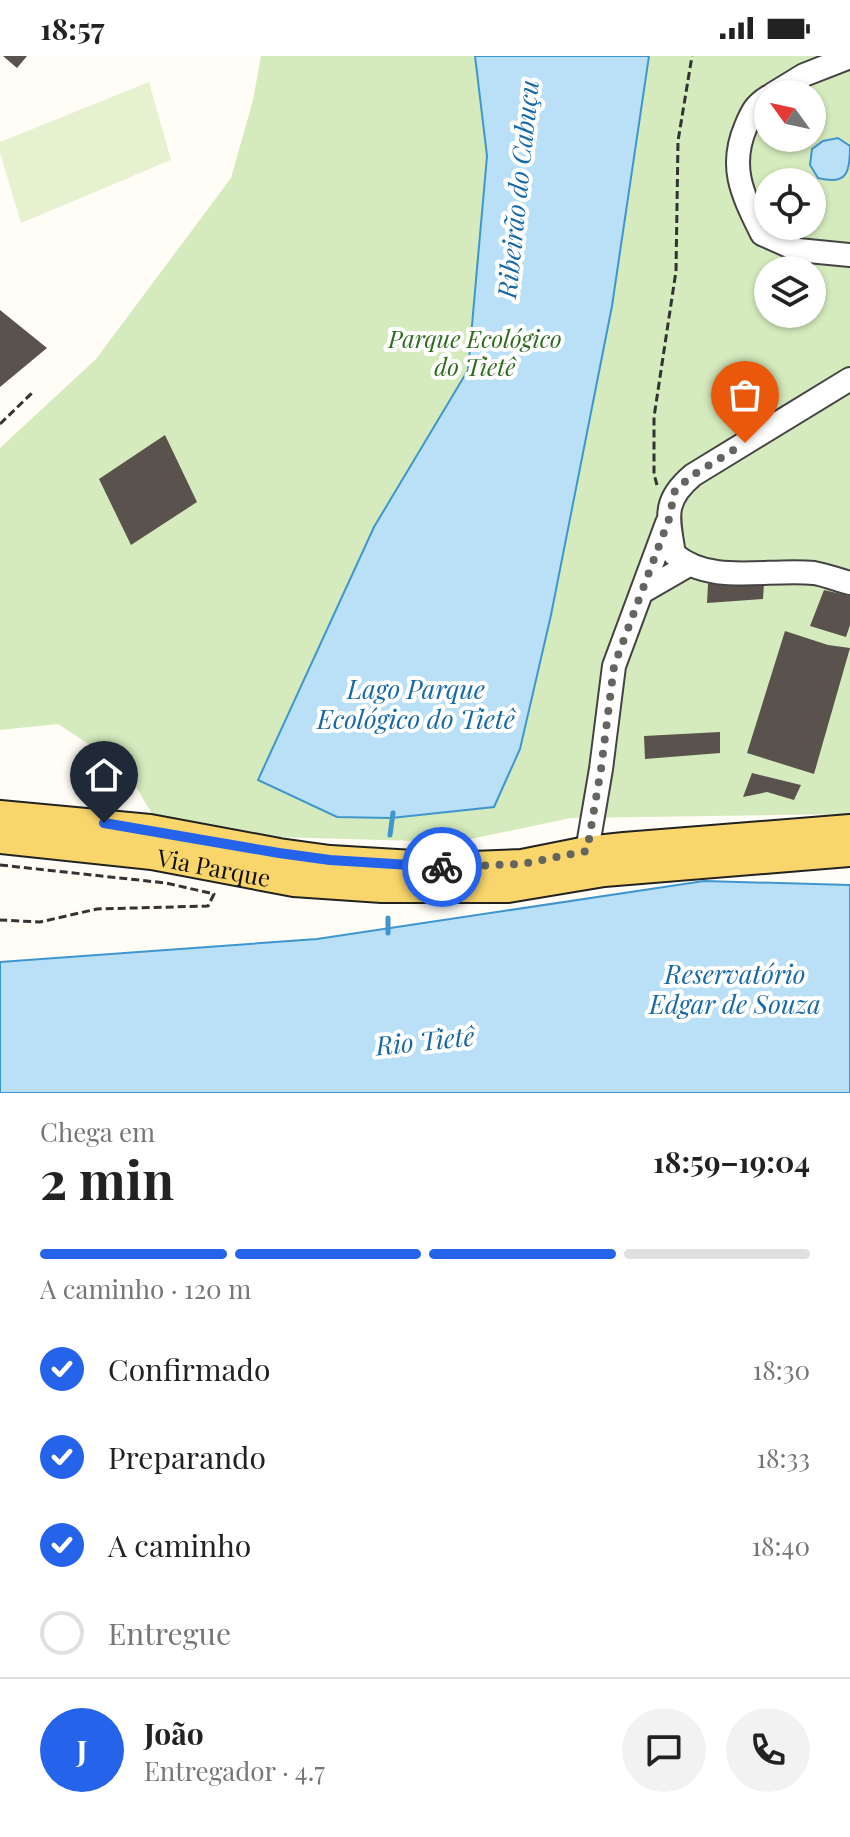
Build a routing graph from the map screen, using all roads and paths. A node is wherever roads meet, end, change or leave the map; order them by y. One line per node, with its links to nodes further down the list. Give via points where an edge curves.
1 (692, 56): 9 (path, via 678,141 676,271 654,417 654,474)
2 (850, 57): 3 (lane)
3 (796, 80)
4 (754, 107): 5 (lane, via 737,147 740,187 762,234 798,250)
5 (850, 255)
6 (850, 379): 9 (lane, via 693,475 675,490)
7 (33, 392): 8 (path)
8 (0, 424)
9 (669, 519): 10 (lane, via 674,554); 12 (lane)
10 (687, 566): 11 (lane, via 718,573 816,573); 12 (lane)
11 (850, 583)
12 (642, 592): 16 (lane, via 614,666)
13 (0, 815): 19 (main road, Via Parque, via 136,827)
14 (850, 829): 16 (main road)
15 (0, 839): 19 (main road, Via Parque, via 152,855 294,882)
16 (587, 851): 19 (main road, via 522,864)
17 (850, 852): 19 (main road, via 604,872 508,888)
18 (0, 865): 20 (path, via 166,883 214,894 208,906 97,909 40,922)
19 (382, 876)
20 (0, 920)

